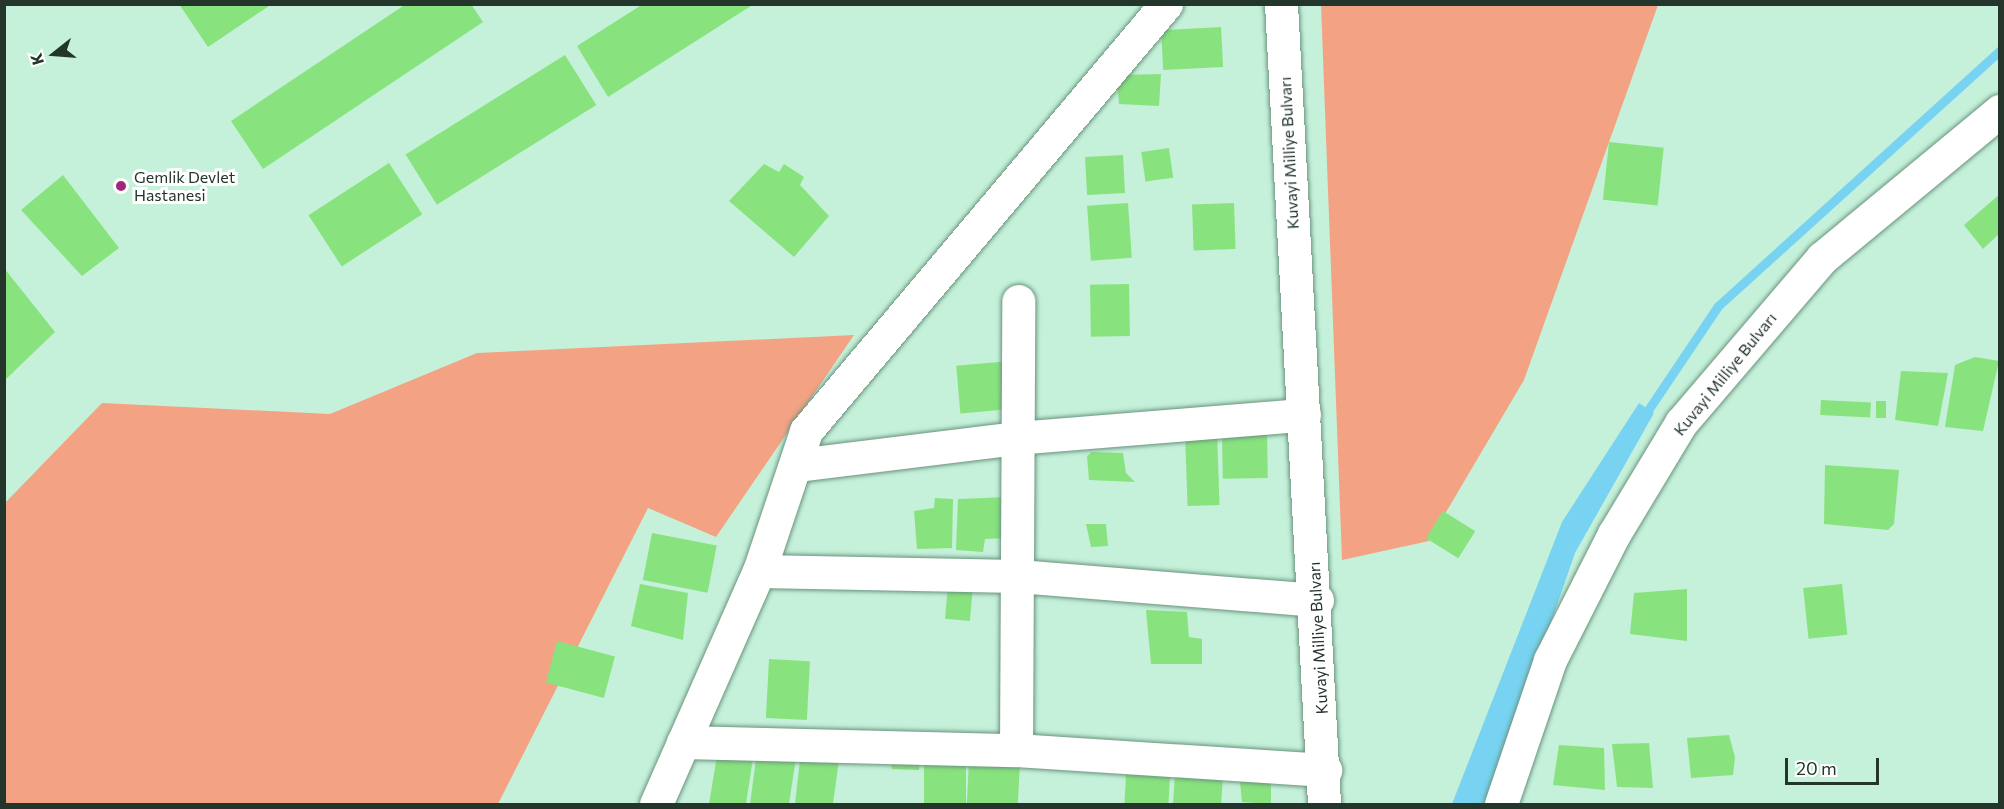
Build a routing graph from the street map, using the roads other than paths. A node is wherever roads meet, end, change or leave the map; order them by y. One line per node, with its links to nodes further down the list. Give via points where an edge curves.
1 (1166, 4): 7 (street, via 806,431)
2 (1281, 4): 5 (street, Kuvayi Milliye Bulvarı)
3 (2000, 111): 16 (street, Kuvayi Milliye Bulvarı, via 1822,258 1681,423 1614,534 1550,660)
4 (1018, 301): 6 (street)
5 (1304, 415): 6 (street); 10 (street, Kuvayi Milliye Bulvarı)
6 (1015, 438): 7 (street); 9 (street)
7 (796, 465): 8 (street)
8 (759, 571): 9 (street); 11 (street)
9 (1018, 576): 10 (street); 12 (street)
10 (1317, 600): 13 (street, Kuvayi Milliye Bulvarı)
11 (683, 742): 12 (street); 14 (street)
12 (1016, 750): 13 (street)
13 (1325, 770): 15 (street, Kuvayi Milliye Bulvarı)
14 (656, 804)
15 (1324, 804)
16 (1501, 804)

